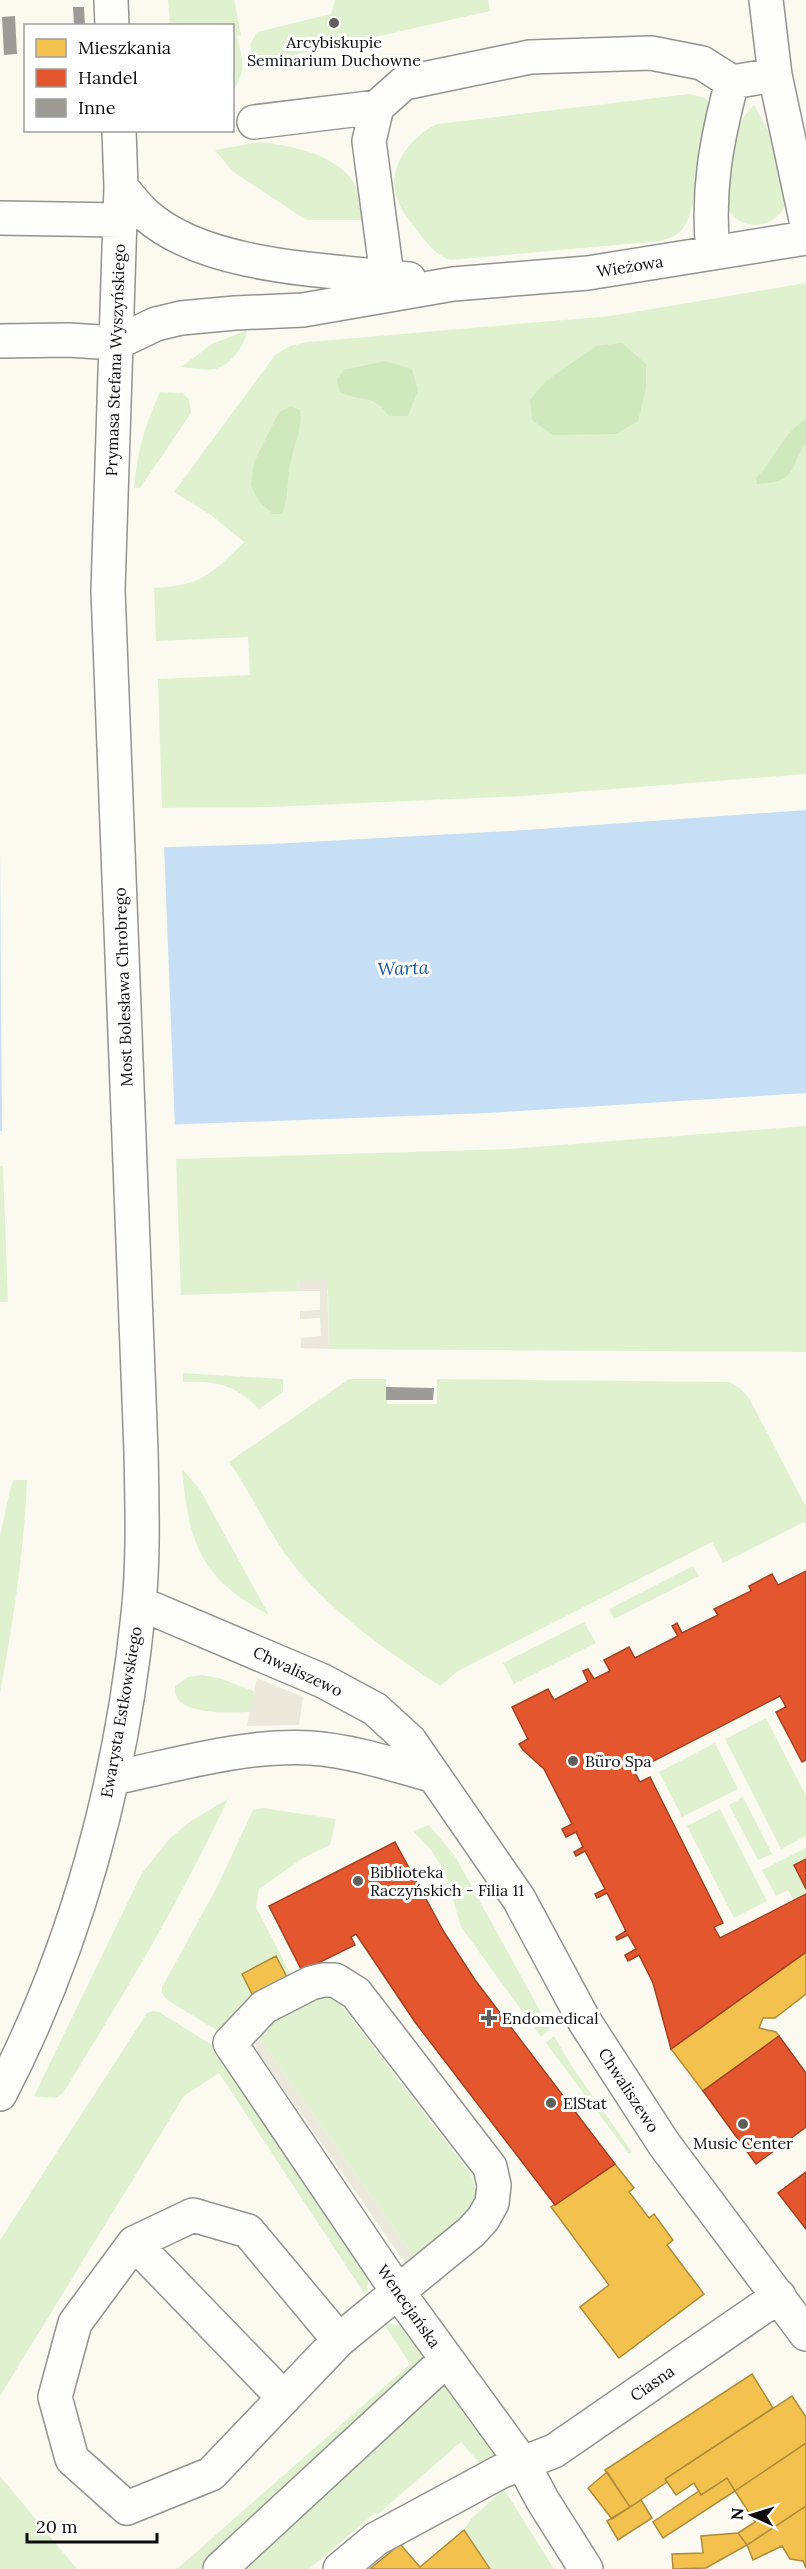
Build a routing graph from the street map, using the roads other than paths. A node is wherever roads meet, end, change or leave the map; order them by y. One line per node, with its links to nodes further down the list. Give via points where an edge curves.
1 (111, 0): 3 (street)
2 (766, 0): 4 (street)
3 (112, 24)
4 (775, 75): 5 (street); 12 (street)
5 (732, 82): 6 (street, via 702,63 651,53 530,57 404,82); 14 (street, via 714,164 709,213)
6 (377, 107): 7 (street); 15 (street, via 369,141)
7 (254, 122)
8 (119, 132): 9 (street, Prymasa Stefana Wyszyńskiego)
9 (121, 187): 11 (street, Prymasa Stefana Wyszyńskiego); 15 (street, Wieżowa, via 167,230 207,248 258,263)
10 (0, 218): 11 (street)
11 (120, 220): 18 (street, Prymasa Stefana Wyszyńskiego)
12 (806, 220)
13 (806, 238): 14 (street, Wieżowa)
14 (713, 253): 16 (street, Wieżowa, via 588,273)
15 (387, 276): 16 (street, Wieżowa)
16 (453, 284): 18 (street, Wieżowa, via 303,310 181,318 156,324)
17 (2, 342): 18 (street, via 68,340)
18 (116, 344): 19 (street, Prymasa Stefana Wyszyńskiego)
19 (108, 590): 20 (street, Most Bolesława Chrobrego)
20 (137, 1384): 21 (street, Ewarysta Estkowskiego, via 143,1517)
21 (139, 1603): 22 (street, Chwaliszewo, via 281,1662 375,1709 410,1741); 23 (street, Ewarysta Estkowskiego)
22 (431, 1775): 23 (street, via 351,1753 292,1748 260,1749); 27 (street, Chwaliszewo, via 519,1899 585,2022 645,2116)
23 (113, 1778): 24 (street, Ewarysta Estkowskiego, via 77,1910 41,2007)
24 (0, 2094)
25 (134, 2242): 29 (street, via 193,2215 248,2231); 31 (street); 31 (street, via 75,2323 55,2397 72,2459 127,2508 210,2474)
26 (398, 2292): 26 (street, Wenecjańska, via 230,2043 264,2007 311,1983 335,1980 356,1993 490,2167 492,2203 483,2219); 29 (street); 30 (street, Wenecjańska)
27 (778, 2296): 28 (street, Chwaliszewo); 32 (street, Ciasna, via 554,2451)
28 (806, 2334)
29 (339, 2340): 31 (street)
30 (446, 2360): 32 (street, Wenecjańska); 33 (street)
31 (284, 2398)
32 (523, 2464): 34 (street, Ciasna, via 500,2472 376,2539); 35 (street, Wenecjańska)
33 (220, 2569)
34 (340, 2569)
35 (586, 2569)

